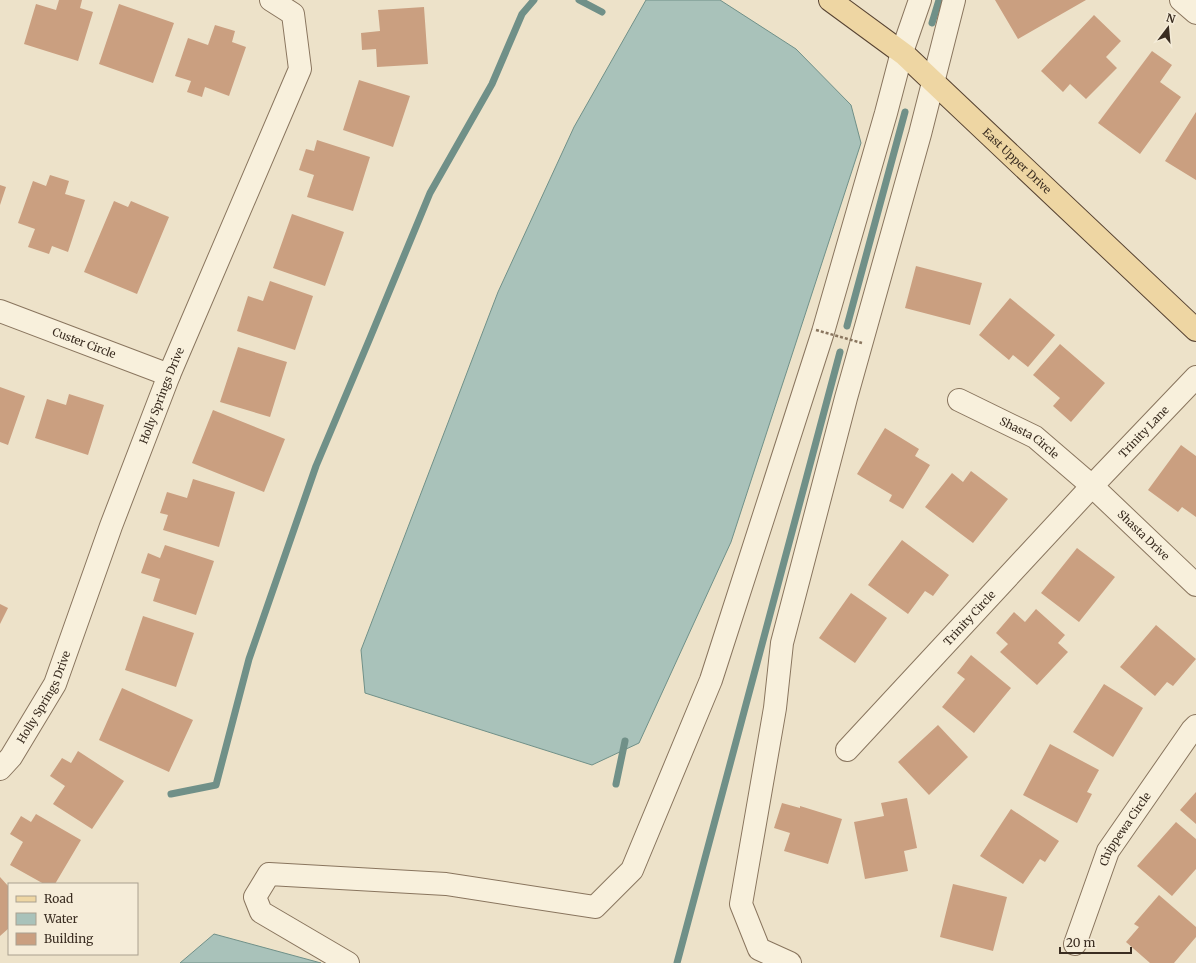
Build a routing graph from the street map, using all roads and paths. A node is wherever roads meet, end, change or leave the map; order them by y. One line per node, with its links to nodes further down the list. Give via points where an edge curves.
1 (271, 0): 13 (street, Holly Springs Drive, via 293,14 300,69)
2 (830, 0): 7 (main road, East Upper Drive)
3 (920, 0): 7 (street)
4 (954, 0): 8 (street)
5 (1181, 0): 6 (street)
6 (1196, 13)
7 (902, 52): 8 (main road, East Upper Drive); 11 (street, via 884,121)
8 (933, 80): 10 (main road, East Upper Drive); 12 (street)
9 (0, 311): 13 (street, Custer Circle)
10 (1196, 330)
11 (819, 331): 12 (path, bridge); 22 (street, via 712,680 632,870 595,907 446,884 269,874 255,897 261,912)
12 (862, 343): 23 (street, via 782,643 775,708 741,904 759,949)
13 (169, 375): 20 (street, Holly Springs Drive, via 111,526 55,684)
14 (1196, 377): 16 (street, Trinity Lane)
15 (959, 400): 16 (street, Shasta Circle, via 1035,437)
16 (1092, 486): 17 (street, Shasta Drive); 19 (street, Trinity Circle)
17 (1196, 585)
18 (1196, 726): 21 (street, Chippewa Circle, via 1108,851)
19 (847, 750)
20 (4, 758)
21 (1075, 944)
22 (348, 963)
23 (790, 963)

